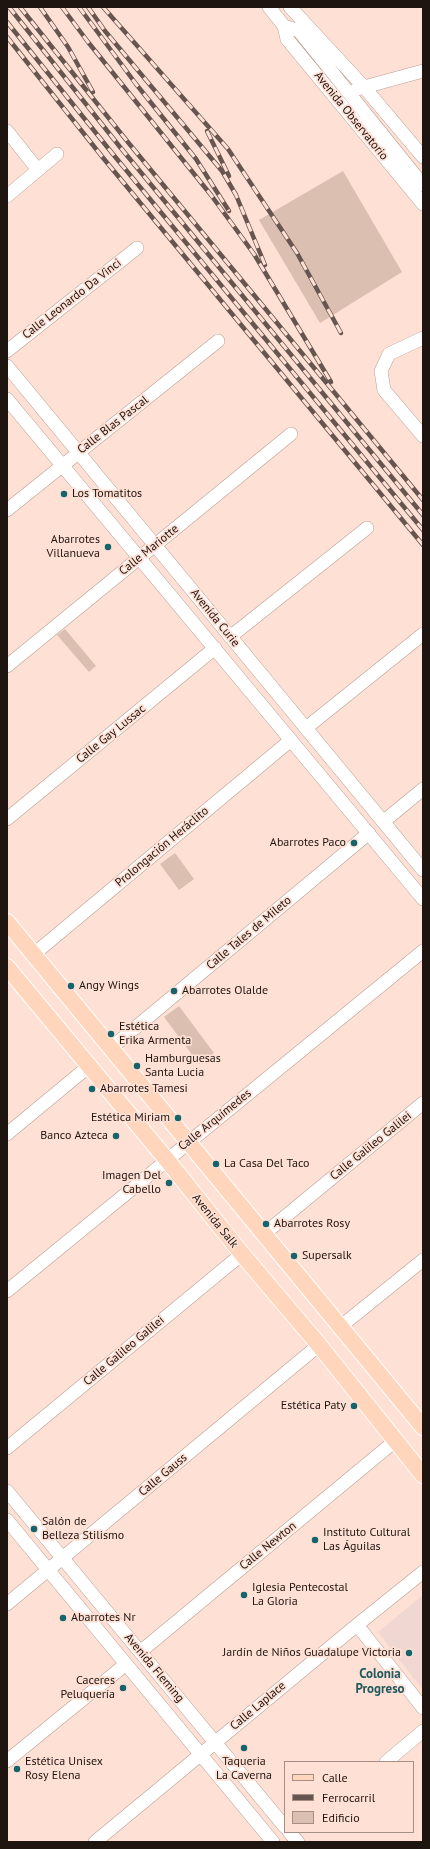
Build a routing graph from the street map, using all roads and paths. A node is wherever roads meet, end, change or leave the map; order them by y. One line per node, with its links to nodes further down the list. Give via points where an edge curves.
1 (286, 7): 3 (street)
2 (290, 7): 5 (street)
3 (271, 10): 6 (street, Avenida Observatorio, via 284,26 299,31)
4 (423, 70): 5 (street)
5 (364, 87): 6 (street); 9 (street)
6 (343, 96): 11 (street, Avenida Observatorio)
7 (7, 131): 10 (street)
8 (57, 154): 10 (street)
9 (423, 157)
10 (38, 170): 12 (street)
11 (419, 187): 13 (street, Avenida Observatorio)
12 (7, 196)
13 (423, 204)
14 (137, 248): 17 (street, Calle Leonardo Da Vinci)
15 (423, 338): 21 (street, via 389,354 381,371 384,390)
16 (218, 341): 22 (street, Calle Blas Pascal)
17 (7, 351)
18 (7, 366): 22 (street, Avenida Curie)
19 (7, 399): 23 (street, Avenida Curie)
20 (291, 434): 26 (street, Calle Mariotte)
21 (423, 436)
22 (78, 452): 23 (street, Calle Blas Pascal); 26 (street, Avenida Curie)
23 (62, 464): 24 (street, Calle Blas Pascal); 27 (street, Avenida Curie)
24 (7, 510)
25 (367, 528): 29 (street)
26 (155, 545): 27 (street, Calle Mariotte); 29 (street, Avenida Curie)
27 (139, 557): 30 (street, Avenida Curie); 31 (street, Calle Mariotte)
28 (423, 634): 32 (street)
29 (230, 637): 32 (street, Avenida Curie)
30 (215, 648): 33 (street, Avenida Curie); 35 (street, Calle Gay Lussac)
31 (7, 666)
32 (306, 728): 36 (street, Avenida Curie)
33 (291, 740): 37 (street, Avenida Curie); 42 (street, Prolongación Heráclito)
34 (423, 789): 36 (street)
35 (7, 819)
36 (383, 822): 38 (street, Avenida Curie)
37 (369, 833): 39 (street, Avenida Curie); 44 (street, Calle Tales de Mileto)
38 (423, 870)
39 (423, 899)
40 (7, 922): 42 (main road)
41 (423, 951): 48 (street, Calle Arquímedes)
42 (34, 954): 44 (main road)
43 (8, 972): 45 (main road, Avenida Salk)
44 (111, 1048): 48 (main road)
45 (89, 1066): 47 (street); 49 (main road, Avenida Salk)
46 (423, 1103): 50 (street, Calle Galileo Galilei)
47 (7, 1134)
48 (188, 1142): 49 (street, Calle Arquímedes); 50 (main road)
49 (167, 1160): 51 (main road, Avenida Salk); 53 (street, Calle Arquímedes)
50 (264, 1234): 54 (main road)
51 (242, 1254): 55 (main road, Avenida Salk); 58 (street, Calle Galileo Galilei)
52 (423, 1260): 54 (street)
53 (7, 1291)
54 (340, 1327): 56 (main road)
55 (319, 1345): 57 (main road, Avenida Salk); 62 (street, Calle Gauss)
56 (421, 1419)
57 (395, 1441): 59 (main road, Avenida Salk); 67 (street, Calle Newton)
58 (7, 1448)
59 (423, 1475)
60 (7, 1491): 62 (street, Avenida Fleming)
61 (7, 1520): 63 (street, Avenida Fleming)
62 (62, 1558): 63 (street, Calle Gauss); 67 (street, Avenida Fleming)
63 (48, 1570): 65 (street, Calle Gauss); 68 (street, Avenida Fleming)
64 (423, 1572): 66 (street, Calle Laplace)
65 (7, 1604)
66 (357, 1625): 69 (street); 71 (street, Calle Laplace)
67 (140, 1652): 71 (street, Avenida Fleming)
68 (126, 1664): 72 (street, Avenida Fleming); 73 (street)
69 (423, 1708)
70 (423, 1731): 74 (street)
71 (215, 1742): 72 (street, Calle Laplace); 75 (street, Avenida Fleming)
72 (201, 1754): 76 (street, Calle Laplace); 77 (street, Avenida Fleming)
73 (7, 1761)
74 (387, 1761)
75 (284, 1826)
76 (95, 1842)
77 (273, 1842)

